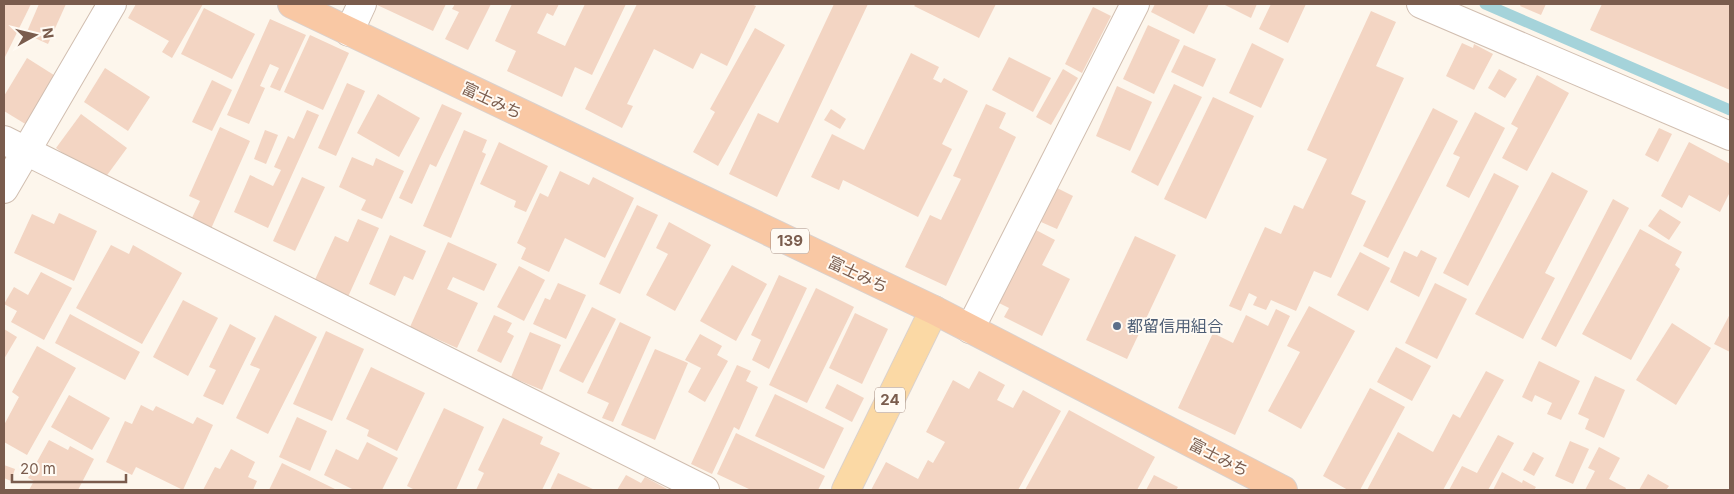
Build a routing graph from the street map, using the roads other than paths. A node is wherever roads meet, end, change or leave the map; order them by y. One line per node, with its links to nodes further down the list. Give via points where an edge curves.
1 (112, 4): 8 (street)
2 (292, 4): 6 (highway, 富士みち / 139)
3 (362, 4): 6 (street)
4 (1135, 4): 11 (street)
5 (1434, 6): 7 (street)
6 (348, 32): 10 (highway, 富士みち / 139)
7 (1730, 136)
8 (14, 146): 9 (street); 12 (street)
9 (4, 189)
10 (934, 310): 11 (highway, 富士みち / 139); 13 (main road, 24)
11 (970, 329): 14 (highway, 富士みち / 139)
12 (705, 490)
13 (846, 490)
14 (1283, 490)

